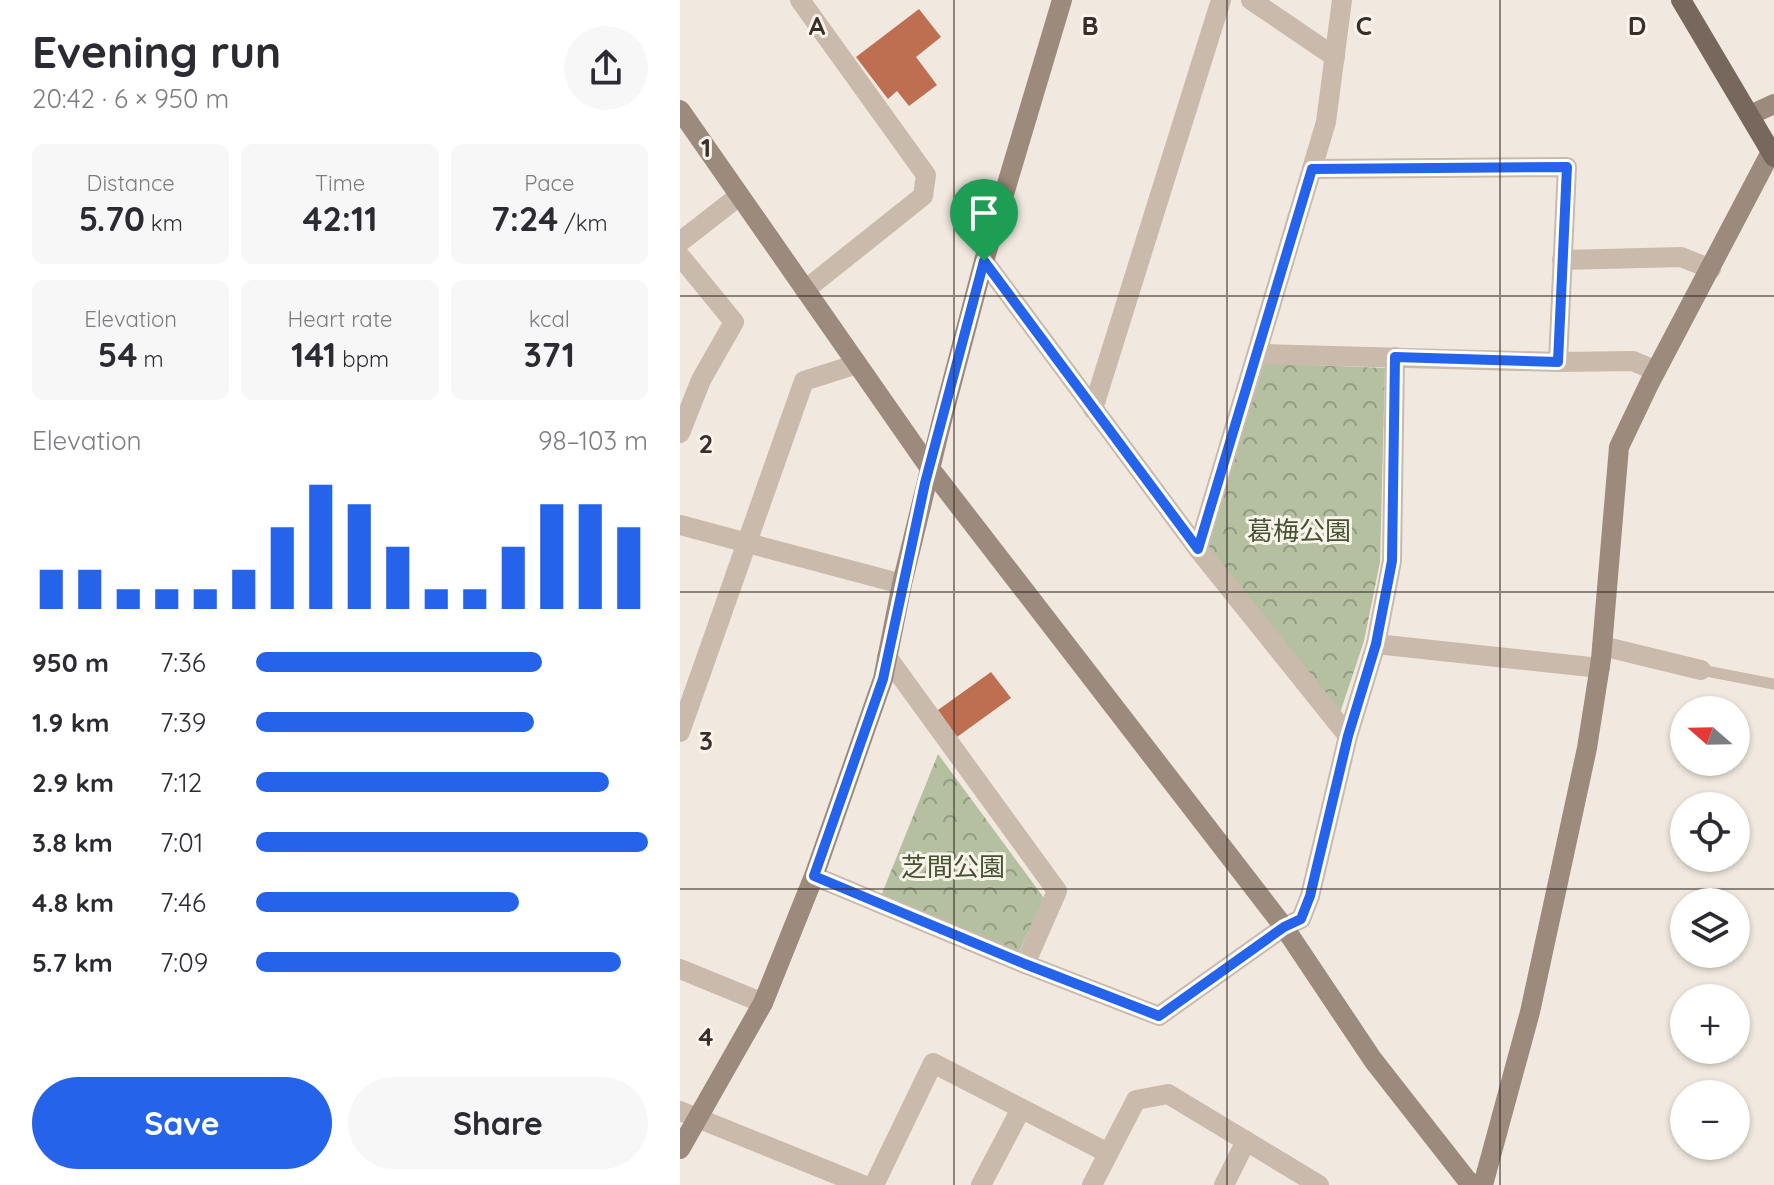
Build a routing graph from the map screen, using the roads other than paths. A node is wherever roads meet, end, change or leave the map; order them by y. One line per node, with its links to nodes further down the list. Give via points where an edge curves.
1 (800, 0): 19 (street, via 926,175 923,196)
2 (1062, 0): 17 (street)
3 (1221, 0): 25 (street)
4 (1251, 0): 7 (street)
5 (1342, 0): 7 (street)
6 (1681, 0): 10 (main road)
7 (1335, 57): 12 (street, via 1326,122)
8 (1774, 104): 10 (street)
9 (680, 110): 13 (street)
10 (1750, 115): 11 (main road)
11 (1773, 155): 18 (street)
12 (1312, 169): 16 (street, via 1567,167); 20 (street)
13 (739, 196): 14 (street); 19 (street)
14 (680, 242)
15 (680, 256): 26 (street, via 734,322 701,380)
16 (1562, 260): 18 (street, via 1681,257); 22 (street)
17 (984, 261): 25 (street); 27 (street)
18 (1711, 269): 24 (street)
19 (805, 290): 23 (street)
20 (1258, 354): 21 (street); 30 (street)
21 (1395, 357): 22 (street); 32 (street, via 1392,561)
22 (1558, 362): 24 (street, via 1633,361)
23 (857, 364): 27 (street); 29 (street, via 804,381)
24 (1656, 371): 33 (street, via 1625,430 1617,458)
25 (1093, 409): 30 (street)
26 (680, 433)
27 (929, 467): 31 (street); 41 (street)
28 (680, 525): 29 (street)
29 (747, 544): 31 (street); 38 (street)
30 (1198, 549): 39 (street)
31 (902, 584): 34 (street)
32 (1376, 644): 35 (street); 39 (street)
33 (1602, 646): 35 (street); 36 (street)
34 (887, 657): 40 (street); 42 (street, via 1057,891)
35 (1600, 668): 57 (street, via 1530,1012)
36 (1701, 670): 37 (lane)
37 (1774, 684)
38 (680, 732)
39 (1348, 736): 41 (street, via 1310,896 1301,919)
40 (814, 876): 42 (street); 44 (street)
41 (1284, 927): 42 (street, via 1159,1016); 56 (street, via 1373,1060)
42 (1025, 964)
43 (680, 969): 44 (street)
44 (763, 1003): 46 (street)
45 (1021, 1109): 49 (street); 51 (street, via 933,1063); 52 (street)
46 (689, 1115): 48 (street); 50 (street)
47 (1246, 1141): 49 (street, via 1168,1094 1136,1100); 54 (street); 55 (street)
48 (680, 1149)
49 (1108, 1153): 53 (street)
50 (863, 1185)
51 (874, 1185)
52 (981, 1185)
53 (1092, 1185)
54 (1224, 1185)
55 (1319, 1185)
56 (1474, 1185)
57 (1483, 1185)

